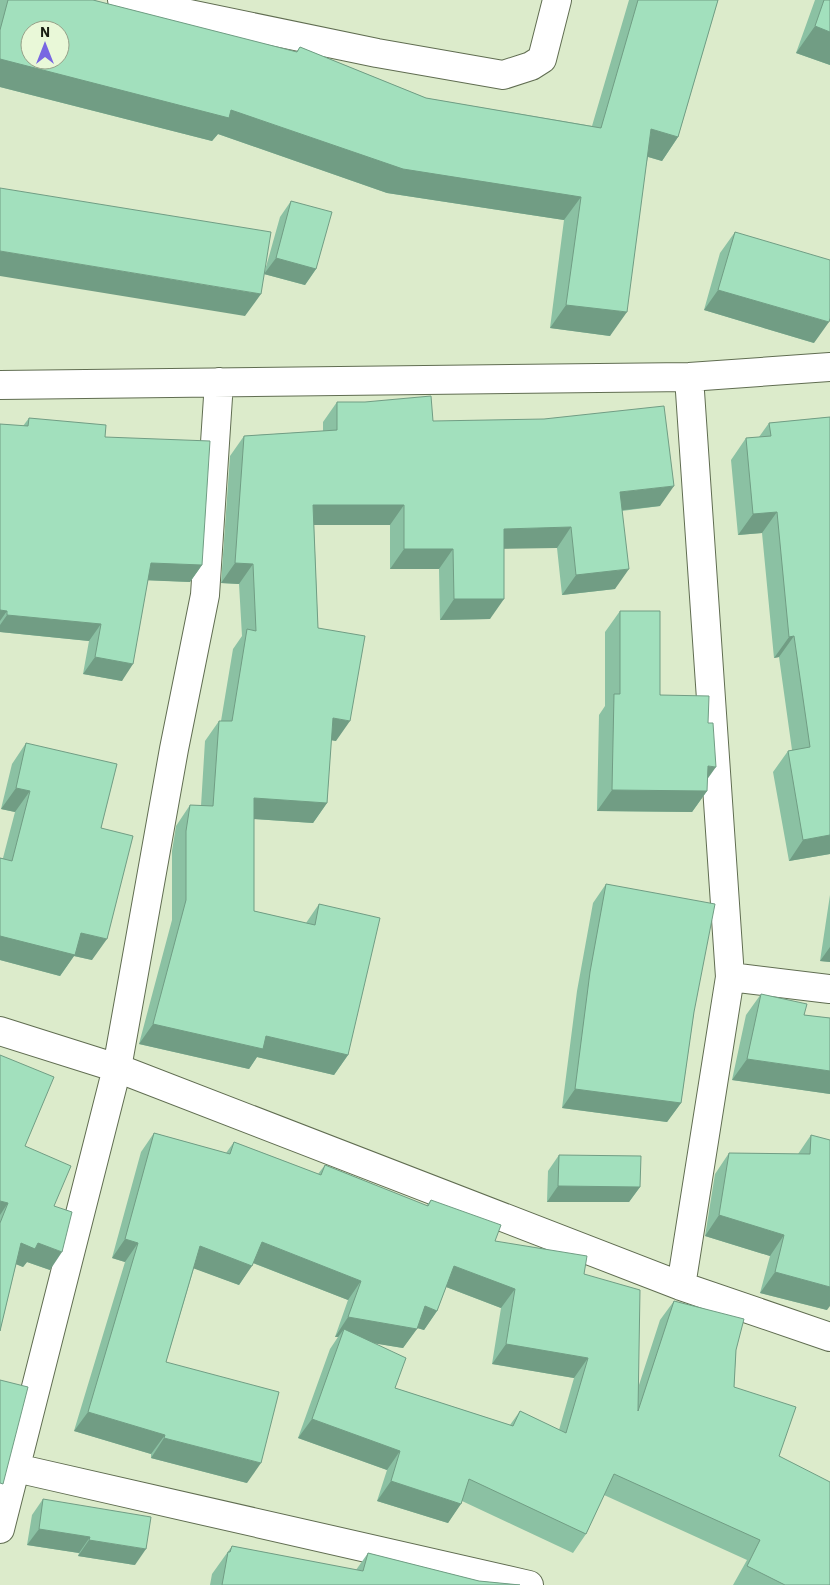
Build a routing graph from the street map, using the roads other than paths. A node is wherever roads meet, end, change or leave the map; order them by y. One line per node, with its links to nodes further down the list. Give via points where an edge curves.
1 (122, 0): 2 (street, via 377,53 504,75 542,59)
2 (557, 0)
3 (830, 367): 4 (street)
4 (688, 377): 5 (street); 7 (street)
5 (219, 382): 6 (street); 10 (street, via 205,595)
6 (0, 385)
7 (730, 977): 8 (street); 11 (street)
8 (830, 989)
9 (0, 1031): 10 (street)
10 (117, 1068): 11 (street); 13 (street)
11 (681, 1286): 12 (street)
12 (830, 1337)
13 (16, 1468): 14 (street); 15 (street)
14 (0, 1528)
15 (529, 1585)

